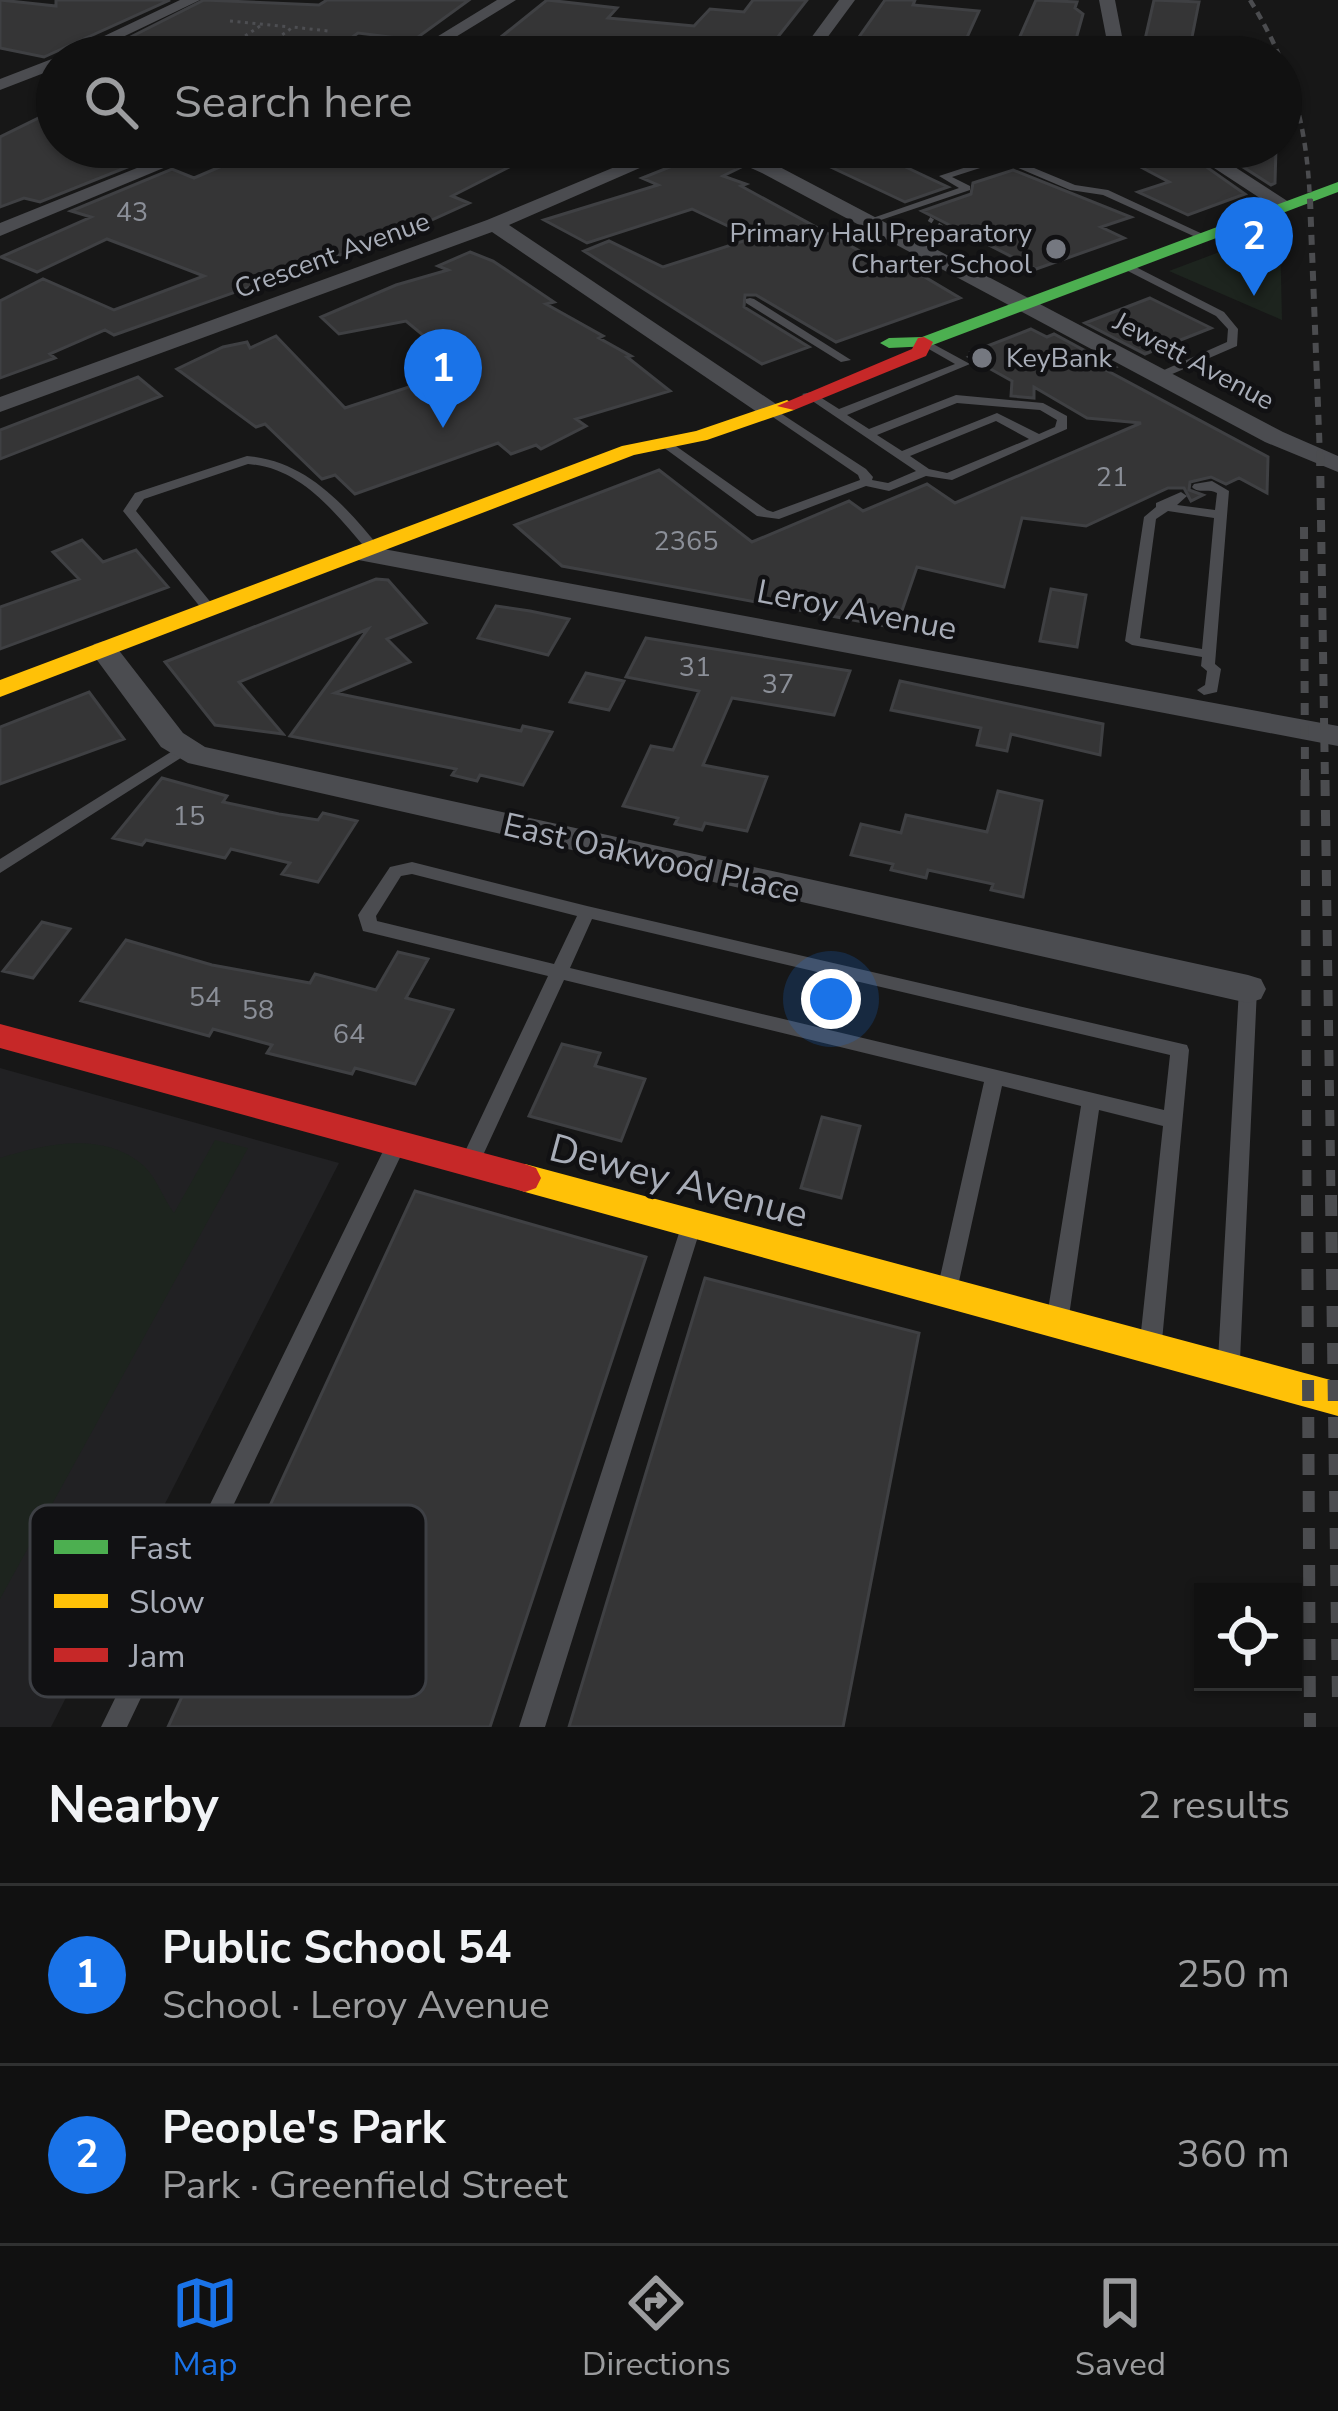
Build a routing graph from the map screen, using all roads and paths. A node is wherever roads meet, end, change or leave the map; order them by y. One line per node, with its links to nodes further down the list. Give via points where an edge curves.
1 (192, 0): 11 (street)
2 (508, 0): 14 (street)
3 (847, 0): 15 (street)
4 (1107, 0): 16 (street)
5 (263, 15): 7 (path)
6 (230, 21): 7 (path)
7 (252, 23): 9 (path)
8 (260, 26): 12 (path)
9 (292, 28): 10 (path); 13 (path)
10 (328, 31)
11 (114, 36)
12 (246, 36)
13 (281, 36)
14 (447, 36)
15 (820, 36)
16 (1114, 36)
17 (0, 71): 19 (street)
18 (36, 71): 19 (street)
19 (25, 75): 20 (street); 21 (street)
20 (36, 76)
21 (0, 86)
22 (153, 168): 33 (street)
23 (629, 168): 32 (street, Crescent Avenue)
24 (766, 168): 31 (street, Jewett Avenue)
25 (970, 168): 31 (lane, via 944,176 967,188)
26 (1031, 168): 35 (lane)
27 (1226, 168): 29 (street)
28 (1338, 187): 29 (main road)
29 (1288, 205): 35 (main road)
30 (921, 213): 34 (path)
31 (869, 221): 38 (street, Jewett Avenue)
32 (494, 224): 43 (street); 44 (street, Crescent Avenue)
33 (0, 230)
34 (951, 233)
35 (1204, 237): 36 (main road)
36 (1126, 266): 38 (main road); 41 (lane, via 1220,314 1233,329 1233,344)
37 (749, 302): 40 (lane)
38 (1024, 304): 39 (main road); 41 (street, Jewett Avenue)
39 (924, 342): 40 (main road, via 897,340); 42 (main road, via 920,352); 45 (lane, via 964,364)
40 (845, 360): 43 (main road)
41 (1159, 376): 51 (street, Jewett Avenue)
42 (807, 394): 43 (main road); 45 (lane)
43 (759, 402): 48 (main road); 49 (main road, via 649,434); 53 (lane, via 862,472)
44 (0, 405)
45 (838, 414): 46 (lane)
46 (868, 434): 47 (lane, via 956,399 1050,408 1063,419 1061,429); 50 (lane)
47 (1040, 439): 50 (lane, via 1010,420 989,418); 52 (lane, via 949,478)
48 (669, 447): 49 (main road); 53 (lane, via 774,517)
49 (629, 451): 58 (main road)
50 (900, 456): 52 (lane)
51 (1338, 465)
52 (925, 472): 53 (lane, via 889,487)
53 (865, 482)
54 (1198, 488): 57 (lane, via 1220,487)
55 (1181, 496): 56 (lane)
56 (1161, 506): 57 (lane); 61 (lane, via 1150,517 1132,641)
57 (1220, 515): 61 (lane)
58 (368, 551): 59 (main road); 59 (lane, via 287,465 265,459 139,496 130,511); 63 (street, Leroy Avenue)
59 (210, 610): 60 (main road)
60 (104, 650): 62 (main road); 65 (street)
61 (1208, 660): 63 (lane, via 1212,689)
62 (0, 689)
63 (1203, 700): 64 (street, Leroy Avenue, via 1261,722)
64 (1338, 736)
65 (182, 750): 66 (lane); 69 (street, East Oakwood Place)
66 (0, 867)
67 (587, 912): 68 (lane); 68 (lane, via 412,868 396,871 367,915 369,926); 73 (lane, via 1180,1050)
68 (560, 972): 71 (lane); 75 (lane)
69 (1248, 989): 80 (lane)
70 (0, 1036): 74 (main road, Dewey Avenue)
71 (994, 1079): 72 (lane); 77 (lane)
72 (1091, 1102): 73 (lane); 78 (lane)
73 (1172, 1120): 79 (lane)
74 (396, 1144): 75 (main road, Dewey Avenue); 82 (lane)
75 (470, 1163): 76 (main road, Dewey Avenue)
76 (692, 1224): 77 (main road, Dewey Avenue); 85 (lane)
77 (947, 1292): 78 (main road, Dewey Avenue)
78 (1057, 1323): 79 (main road, Dewey Avenue)
79 (1150, 1348): 80 (main road, Dewey Avenue)
80 (1232, 1370): 81 (main road, Dewey Avenue)
81 (1338, 1399)
82 (221, 1505)
83 (129, 1697): 84 (lane)
84 (114, 1727)
85 (532, 1727)

